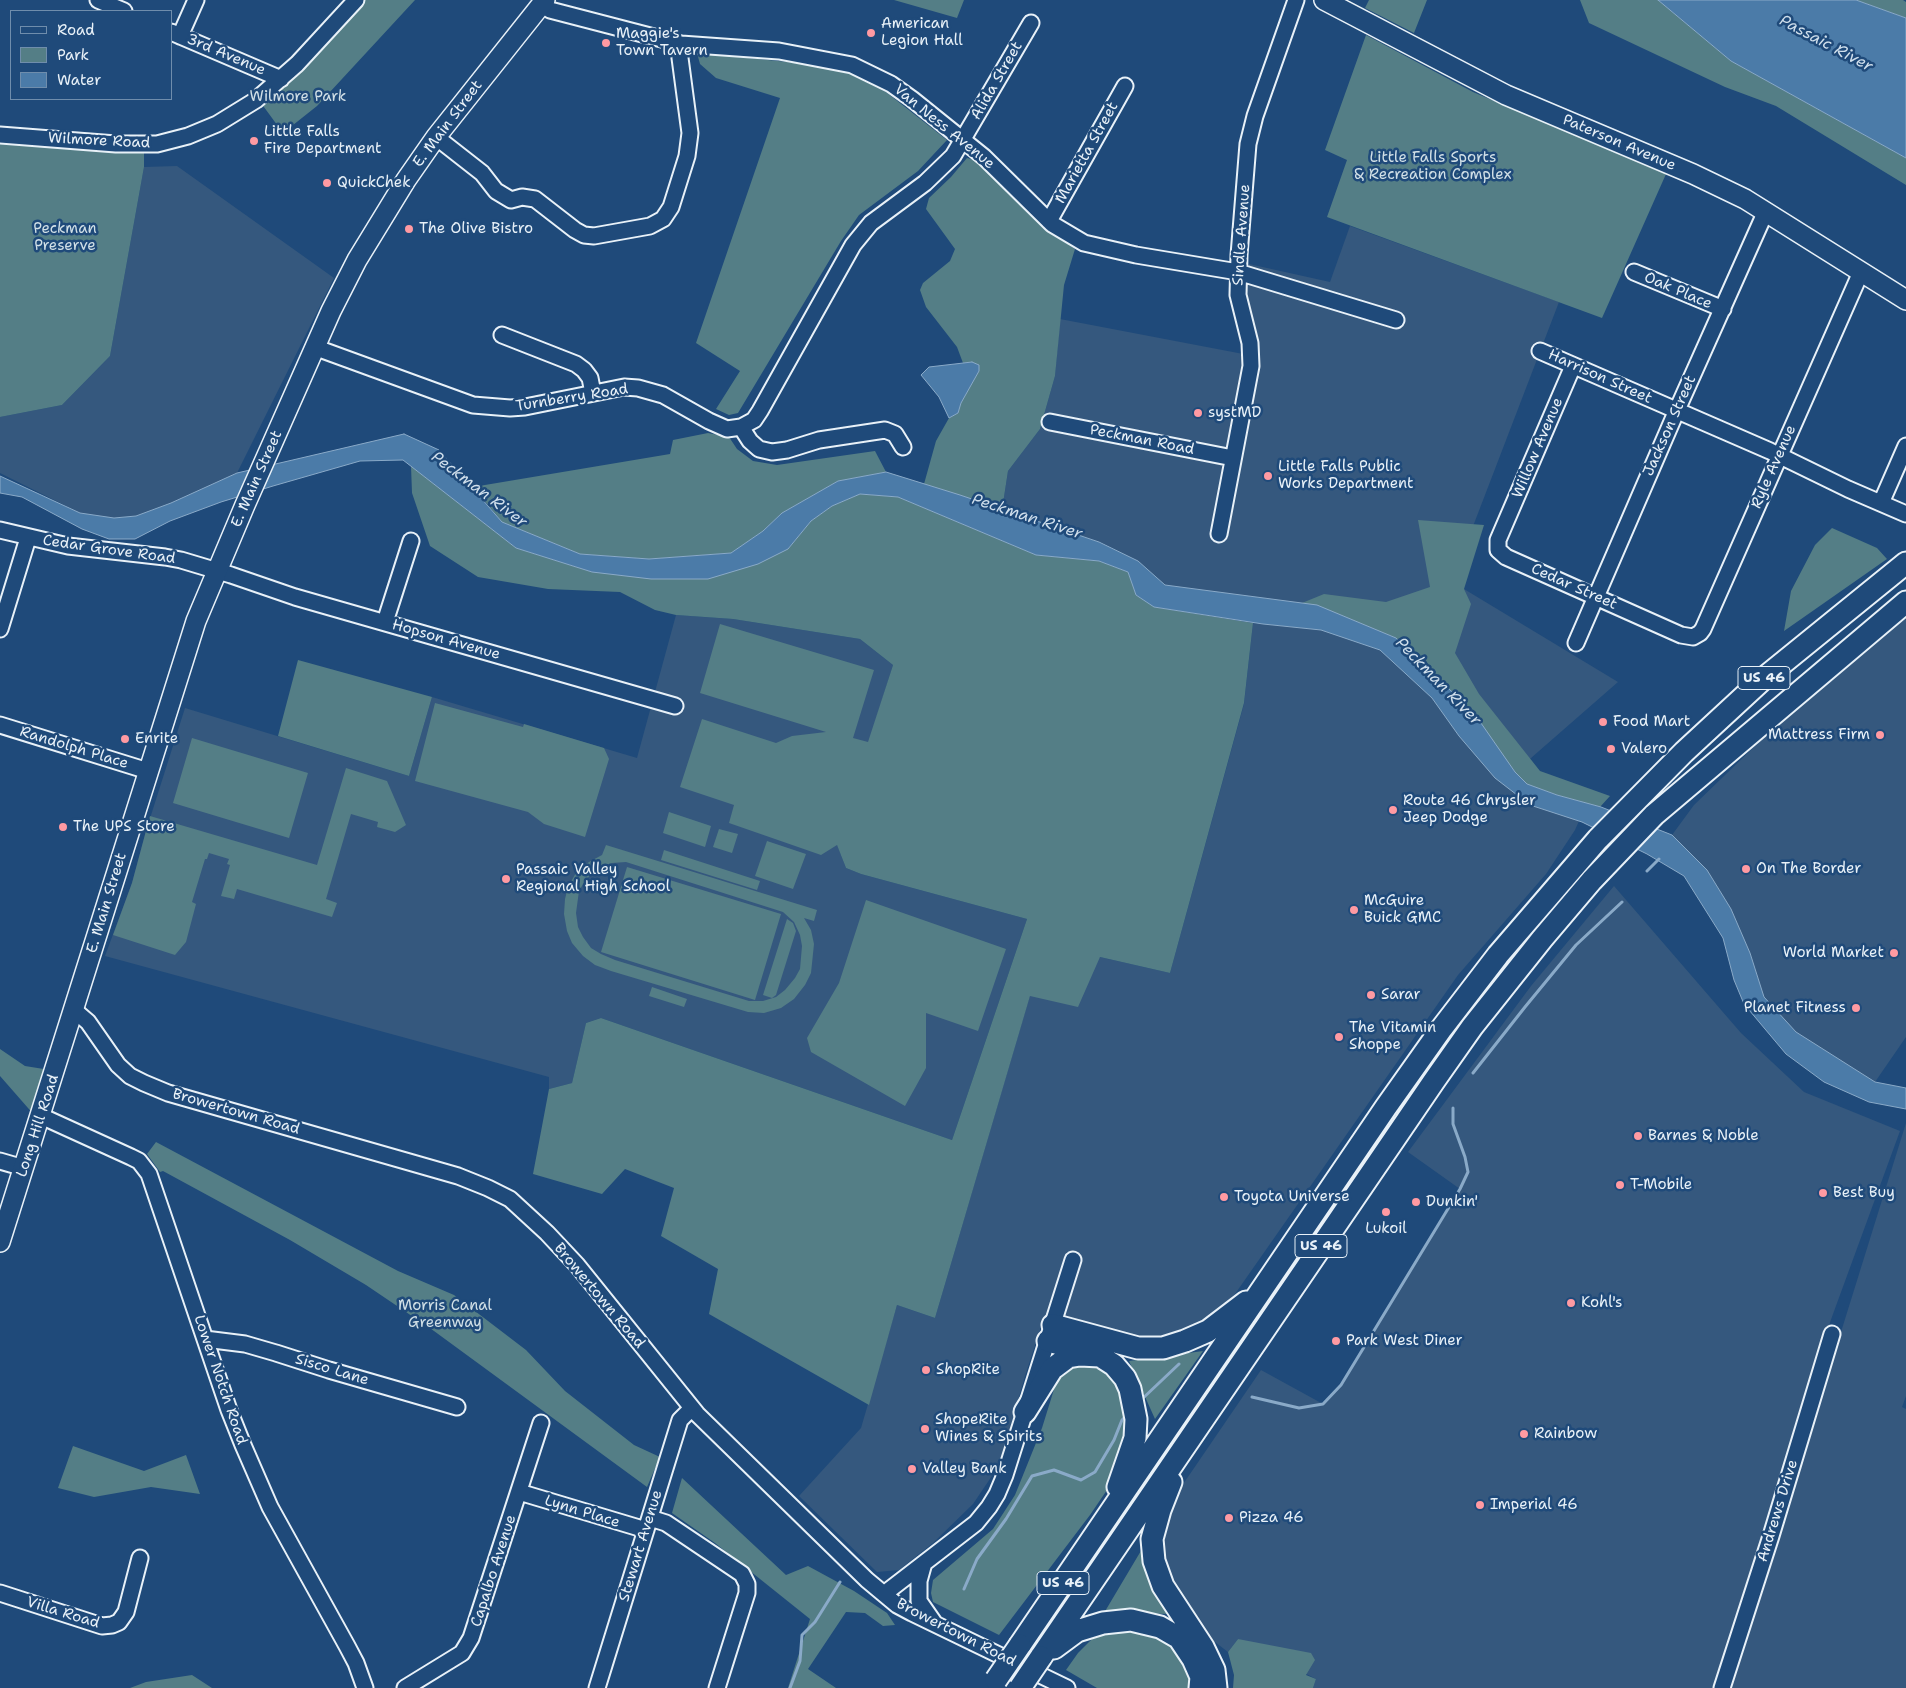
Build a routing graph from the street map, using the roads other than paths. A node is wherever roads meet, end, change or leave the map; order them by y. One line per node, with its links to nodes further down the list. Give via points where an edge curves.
1 (98, 0): 7 (street)
2 (196, 0): 9 (street)
3 (356, 0): 11 (street, Wilmore Road)
4 (1296, 0): 18 (street, Sindle Avenue, via 1250,132)
5 (1324, 0): 16 (main road, Paterson Avenue, via 1506,96 1709,181)
6 (544, 2): 10 (street, Van Ness Avenue, via 550,10); 14 (main road, E. Main Street)
7 (122, 10)
8 (1031, 23): 15 (street, Alida Street)
9 (176, 34): 11 (street, 3rd Avenue)
10 (678, 44): 14 (street, via 690,133 687,156 671,207 663,219 650,226 584,235 535,199 522,197 511,200 496,191 482,173); 15 (street, Van Ness Avenue, via 779,51 852,65 891,84)
11 (281, 79): 13 (street, Wilmore Road, via 256,100 217,124 157,144)
12 (1125, 86): 17 (street, Marietta Street)
13 (0, 135)
14 (436, 137): 25 (main road, E. Main Street, via 357,260)
15 (964, 140): 17 (street, Van Ness Avenue); 31 (street, via 953,156 925,183 871,223 853,245 760,411 754,420)
16 (1766, 211): 20 (main road, Paterson Avenue); 22 (street, Jackson Street)
17 (1049, 221): 18 (street, Van Ness Avenue, via 1092,245)
18 (1238, 272): 23 (street, Van Ness Avenue); 35 (street, Sindle Avenue, via 1238,295 1252,356)
19 (1634, 272): 22 (street, Oak Place)
20 (1861, 272): 21 (main road, Paterson Avenue); 34 (street, Ryle Avenue)
21 (1906, 300)
22 (1723, 309): 29 (street, Jackson Street)
23 (1396, 320)
24 (502, 335): 28 (street, via 576,364 590,378)
25 (314, 347): 28 (street, Turnberry Road, via 473,405 525,407); 44 (main road, E. Main Street)
26 (1540, 350): 27 (street, Harrison Street)
27 (1573, 366): 29 (street, Harrison Street); 39 (street, Willow Avenue)
28 (593, 393): 31 (street, Turnberry Road, via 624,387 651,390 728,429)
29 (1677, 410): 34 (street, Harrison Street); 45 (street, Jackson Street)
30 (1050, 422): 35 (street, Peckman Road)
31 (740, 427): 33 (street, via 760,449 772,452 819,440 886,430 896,434)
32 (1906, 446): 36 (street)
33 (903, 447)
34 (1779, 456): 36 (street, Harrison Street); 49 (street, Ryle Avenue, via 1703,629 1689,638)
35 (1233, 458): 40 (street, Sindle Avenue)
36 (1881, 503): 37 (street, Harrison Street)
37 (1906, 514)
38 (0, 530): 41 (street, Cedar Grove Road)
39 (1502, 530): 45 (street, Cedar Street, via 1497,544 1502,554)
40 (1219, 534)
41 (28, 538): 44 (street, Cedar Grove Road, via 68,546 165,556); 48 (street)
42 (411, 541): 47 (street)
43 (1906, 564): 60 (highway, US 46, via 1763,679 1598,839 1498,955 1442,1028)
44 (217, 572): 47 (street, Hopson Avenue); 53 (main road, E. Main Street, via 196,621)
45 (1595, 597): 49 (street, Cedar Street); 50 (street, Jackson Street)
46 (1906, 604): 69 (highway, US 46, via 1654,815 1542,939 1472,1027)
47 (385, 622): 51 (street, Hopson Avenue)
48 (0, 629)
49 (1670, 631)
50 (1576, 643)
51 (675, 706)
52 (0, 725): 53 (street, Randolph Place)
53 (148, 771): 54 (main road, E. Main Street)
54 (74, 1010): 55 (main road, Long Hill Road); 66 (street, Browertown Road, via 88,1022 118,1065 144,1083 168,1093 458,1176 510,1199 577,1265)
55 (41, 1116): 57 (main road, Long Hill Road); 63 (street, Lower Notch Road, via 131,1157 149,1174)
56 (0, 1161): 57 (street)
57 (24, 1168): 58 (main road, Long Hill Road)
58 (0, 1242)
59 (1073, 1260): 61 (street)
60 (1266, 1286): 61 (highway, via 1208,1331 1163,1348 1138,1348); 71 (highway, US 46)
61 (1050, 1333): 64 (highway); 67 (street)
62 (1832, 1334): 88 (street, Andrews Drive)
63 (205, 1338): 65 (street, Sisco Lane, via 246,1344); 80 (street, Lower Notch Road, via 229,1410 270,1507 356,1663)
64 (1100, 1356): 67 (highway, via 1068,1357 1052,1369); 71 (highway, via 1114,1365 1130,1389 1136,1419 1135,1438)
65 (457, 1407)
66 (692, 1408): 72 (street, Stewart Avenue, via 680,1420); 76 (street, Browertown Road, via 839,1554)
67 (1025, 1412): 74 (street, via 992,1504 976,1523)
68 (541, 1423): 70 (street, Capalbo Avenue)
69 (1186, 1444): 78 (highway, US 46); 87 (highway, via 1152,1539 1154,1561 1163,1586 1203,1647 1214,1670)
70 (520, 1492): 72 (street, Lynn Place); 81 (street, Capalbo Avenue, via 472,1638 462,1653)
71 (1105, 1520): 79 (highway, US 46, bridge)
72 (648, 1524): 82 (street, Stewart Avenue); 83 (street, Lynn Place, via 666,1524 742,1574 747,1584)
73 (140, 1558): 75 (street, Villa Road, via 126,1612 112,1626 102,1626)
74 (924, 1563): 76 (street); 77 (street, via 919,1580 919,1601)
75 (0, 1593)
76 (884, 1594): 77 (street, Browertown Road, via 897,1605)
77 (936, 1626): 85 (street, Browertown Road)
78 (1041, 1657): 84 (highway, US 46, bridge); 86 (highway, via 1077,1631 1131,1620 1160,1627 1179,1638 1201,1677)
79 (994, 1684)
80 (365, 1688)
81 (405, 1688)
82 (597, 1688)
83 (717, 1688)
84 (1020, 1688)
85 (1067, 1688)
86 (1200, 1688)
87 (1216, 1688)
88 (1722, 1688)

